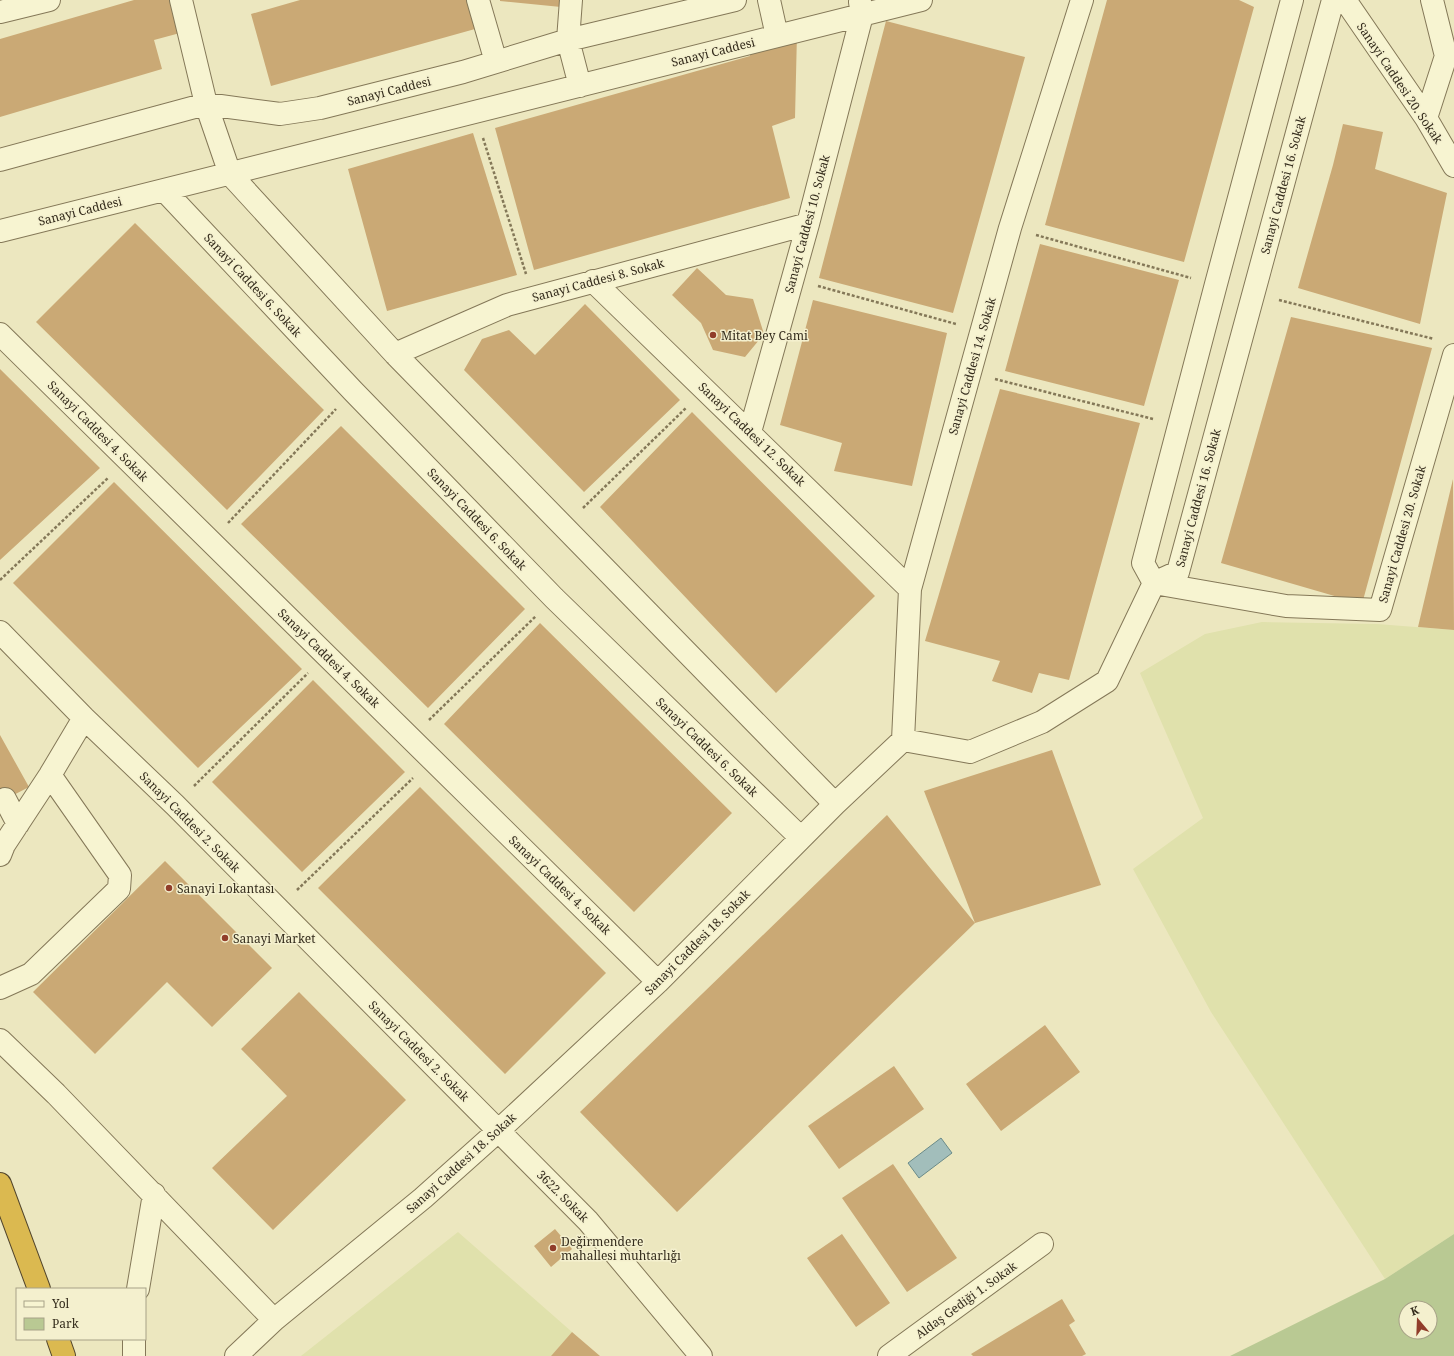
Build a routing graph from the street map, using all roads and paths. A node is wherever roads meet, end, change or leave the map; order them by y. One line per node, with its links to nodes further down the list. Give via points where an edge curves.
1 (48, 0): 14 (street)
2 (181, 0): 19 (street)
3 (478, 0): 17 (street)
4 (571, 0): 16 (street)
5 (735, 0): 16 (street, Sanayi Caddesi)
6 (769, 0): 15 (street)
7 (920, 0): 13 (street, Sanayi Caddesi)
8 (1082, 0): 31 (street, Sanayi Caddesi 14. Sokak, via 1010,228)
9 (1292, 0): 38 (street)
10 (1333, 0): 44 (street, Sanayi Caddesi 16. Sokak, via 1178,572)
11 (1345, 0): 21 (street, Sanayi Caddesi 20. Sokak)
12 (1432, 0): 21 (street, via 1446,56)
13 (860, 7): 15 (street, Sanayi Caddesi); 26 (street, Sanayi Caddesi 10. Sokak)
14 (0, 12)
15 (777, 36): 18 (street, Sanayi Caddesi)
16 (568, 40): 17 (street, Sanayi Caddesi); 18 (street)
17 (496, 62): 19 (street, Sanayi Caddesi, via 320,108 280,114)
18 (580, 86): 20 (street, Sanayi Caddesi)
19 (206, 104): 22 (street, Sanayi Caddesi); 24 (street)
20 (475, 112): 24 (street, Sanayi Caddesi); 30 (path)
21 (1426, 118): 23 (street, Sanayi Caddesi 20. Sokak)
22 (0, 160)
23 (1454, 166)
24 (230, 174): 25 (street, Sanayi Caddesi); 33 (street)
25 (164, 190): 27 (street, Sanayi Caddesi); 37 (street, Sanayi Caddesi 6. Sokak)
26 (808, 224): 28 (street, Sanayi Caddesi 10. Sokak); 29 (street, Sanayi Caddesi 8. Sokak)
27 (0, 232)
28 (793, 278): 31 (path); 39 (street, Sanayi Caddesi 10. Sokak)
29 (593, 281): 30 (street, Sanayi Caddesi 8. Sokak); 36 (street, Sanayi Caddesi 12. Sokak)
30 (533, 297): 33 (street, Sanayi Caddesi 8. Sokak, via 507,305)
31 (981, 331): 35 (street, Sanayi Caddesi 14. Sokak)
32 (0, 334): 40 (street, Sanayi Caddesi 4. Sokak)
33 (395, 354): 41 (street)
34 (1454, 355): 44 (street, Sanayi Caddesi 20. Sokak, via 1380,610 1286,606)
35 (970, 373): 38 (path); 45 (street, Sanayi Caddesi 14. Sokak)
36 (705, 389): 39 (street, Sanayi Caddesi 12. Sokak); 41 (path)
37 (353, 391): 42 (path); 46 (street, Sanayi Caddesi 6. Sokak)
38 (1179, 426): 44 (street, via 1143,563)
39 (750, 432): 45 (street, Sanayi Caddesi 12. Sokak)
40 (127, 460): 42 (street, Sanayi Caddesi 4. Sokak); 43 (path)
41 (564, 527): 55 (street)
42 (210, 542): 48 (street, Sanayi Caddesi 4. Sokak)
43 (0, 580)
44 (1154, 583): 51 (street, via 1107,681 1042,722 970,752)
45 (910, 589): 51 (street, Sanayi Caddesi 14. Sokak)
46 (554, 598): 50 (path); 58 (street, Sanayi Caddesi 6. Sokak)
47 (0, 632): 49 (street, Sanayi Caddesi 2. Sokak)
48 (326, 656): 50 (street, Sanayi Caddesi 4. Sokak); 56 (path)
49 (84, 718): 53 (street); 56 (street, Sanayi Caddesi 2. Sokak)
50 (410, 738): 52 (street, Sanayi Caddesi 4. Sokak)
51 (903, 740): 55 (street, Sanayi Caddesi 18. Sokak)
52 (432, 760): 60 (path); 61 (street, Sanayi Caddesi 4. Sokak)
53 (50, 775): 57 (street); 62 (street, via 120,875 119,889 31,974)
54 (5, 799): 57 (street)
55 (835, 804): 58 (street, Sanayi Caddesi 18. Sokak)
56 (175, 805): 60 (street, Sanayi Caddesi 2. Sokak)
57 (18, 824): 59 (street)
58 (801, 838): 61 (street, Sanayi Caddesi 18. Sokak)
59 (1, 846)
60 (277, 908): 64 (street, Sanayi Caddesi 2. Sokak)
61 (658, 982): 64 (street, Sanayi Caddesi 18. Sokak)
62 (0, 988)
63 (0, 1040): 66 (street)
64 (498, 1131): 70 (street, Sanayi Caddesi 18. Sokak, via 423,1198); 76 (street, 3622. Sokak, via 588,1221)
65 (0, 1184): 68 (highway)
66 (154, 1194): 69 (street); 70 (street)
67 (1042, 1244): 77 (street, Aldaş Gediği 1. Sokak)
68 (39, 1288)
69 (138, 1288)
70 (274, 1320): 75 (street, Sanayi Caddesi 18. Sokak)
71 (58, 1340): 73 (highway)
72 (134, 1340): 74 (street)
73 (64, 1356)
74 (134, 1356)
75 (236, 1356)
76 (701, 1356)
77 (889, 1356)

